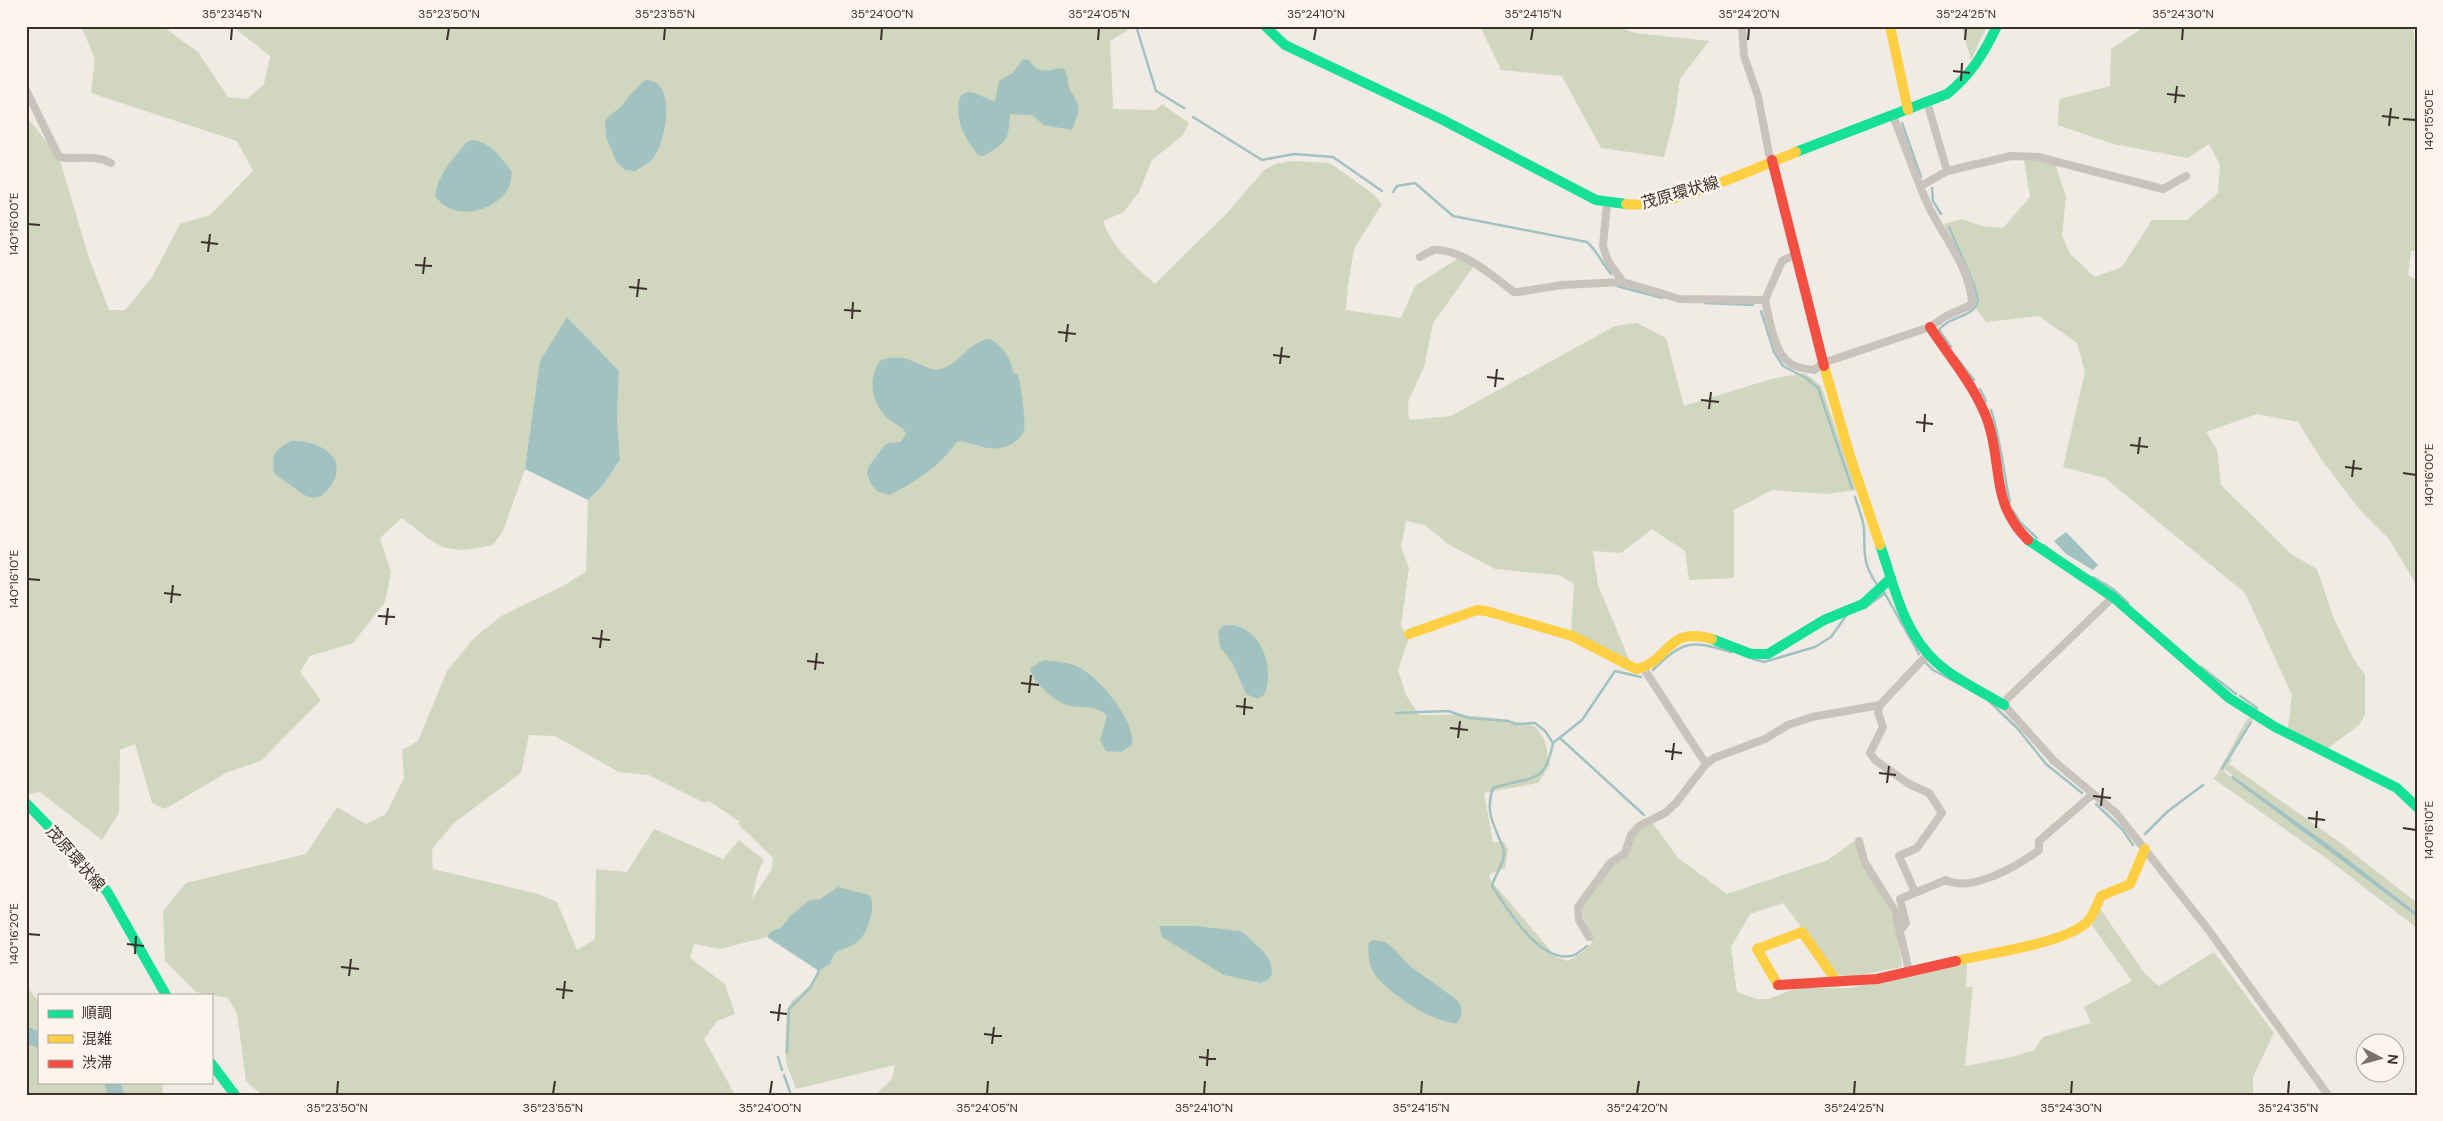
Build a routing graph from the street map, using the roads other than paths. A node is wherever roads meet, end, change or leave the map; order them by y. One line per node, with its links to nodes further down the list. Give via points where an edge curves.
1 (1265, 26): 14 (street, 茂原環状線, via 1285,45 1432,115 1596,200)
2 (1742, 26): 9 (street, via 1744,56 1758,96)
3 (1890, 26): 7 (street)
4 (1997, 26): 6 (street, 茂原環状線, via 1981,60 1966,79 1947,94)
5 (26, 90): 10 (street, via 59,157 100,158)
6 (1927, 102): 7 (street, 茂原環状線); 11 (street)
7 (1908, 110): 8 (street, 茂原環状線)
8 (1894, 116): 9 (street, 茂原環状線); 13 (street)
9 (1772, 160): 14 (street, 茂原環状線, via 1698,190 1651,203); 15 (street)
10 (111, 163)
11 (1947, 171): 12 (street, via 2011,156 2038,157 2163,189); 13 (street)
12 (2186, 176)
13 (1921, 186): 19 (street, via 1966,276 1972,302)
14 (1607, 202): 17 (street, via 1603,246 1608,261)
15 (1796, 254): 18 (street, via 1782,261); 20 (street)
16 (1420, 256): 17 (street, via 1435,250 1448,252 1486,269 1514,292 1562,285)
17 (1623, 282): 18 (street, via 1680,299)
18 (1765, 300): 20 (street, via 1775,340 1790,364 1814,370)
19 (1930, 327): 20 (street); 22 (street, via 1986,411 2002,496 2008,516 2016,528 2050,558)
20 (1823, 362): 21 (street, via 1866,510)
21 (1891, 578): 24 (street, via 1904,615); 25 (street, via 1865,603 1825,619 1766,655 1756,655 1708,636 1697,635 1672,642)
22 (2113, 596): 27 (street); 31 (street, via 2229,698 2275,727 2397,788)
23 (1409, 634): 25 (street, via 1476,610 1486,611 1572,636 1618,662)
24 (1928, 654): 26 (street); 27 (street, via 1939,665)
25 (1644, 669): 28 (street)
26 (1880, 705): 28 (street, via 1812,716 1764,739 1724,753); 34 (street, via 1878,712 1883,727 1870,754 1909,784 1929,793 1942,813 1917,848 1900,856)
27 (2004, 705): 29 (street, via 2054,761)
28 (1706, 764): 36 (street, via 1676,803 1665,813 1639,826 1631,835 1626,853 1610,863 1578,907 1579,920)
29 (2093, 794): 33 (street, via 2116,813); 34 (street, via 2040,841 2039,850 2020,865 1995,876 1955,885 1946,880)
30 (26, 803): 39 (street, 茂原環状線, via 90,869 108,893)
31 (2417, 807)
32 (1859, 841): 35 (street, via 1864,861 1895,911)
33 (2145, 849): 37 (street, via 2130,884 2101,896 2088,922 2079,928 2052,939); 42 (street, via 2207,928)
34 (1915, 892): 35 (street, via 1900,900 1906,923)
35 (1900, 931): 37 (street)
36 (1589, 937)
37 (1909, 971): 38 (street, via 1877,979)
38 (1837, 982): 38 (street, via 1779,986 1757,949 1802,932)
39 (165, 994)
40 (212, 1064): 41 (street)
41 (236, 1095)
42 (2328, 1095)

